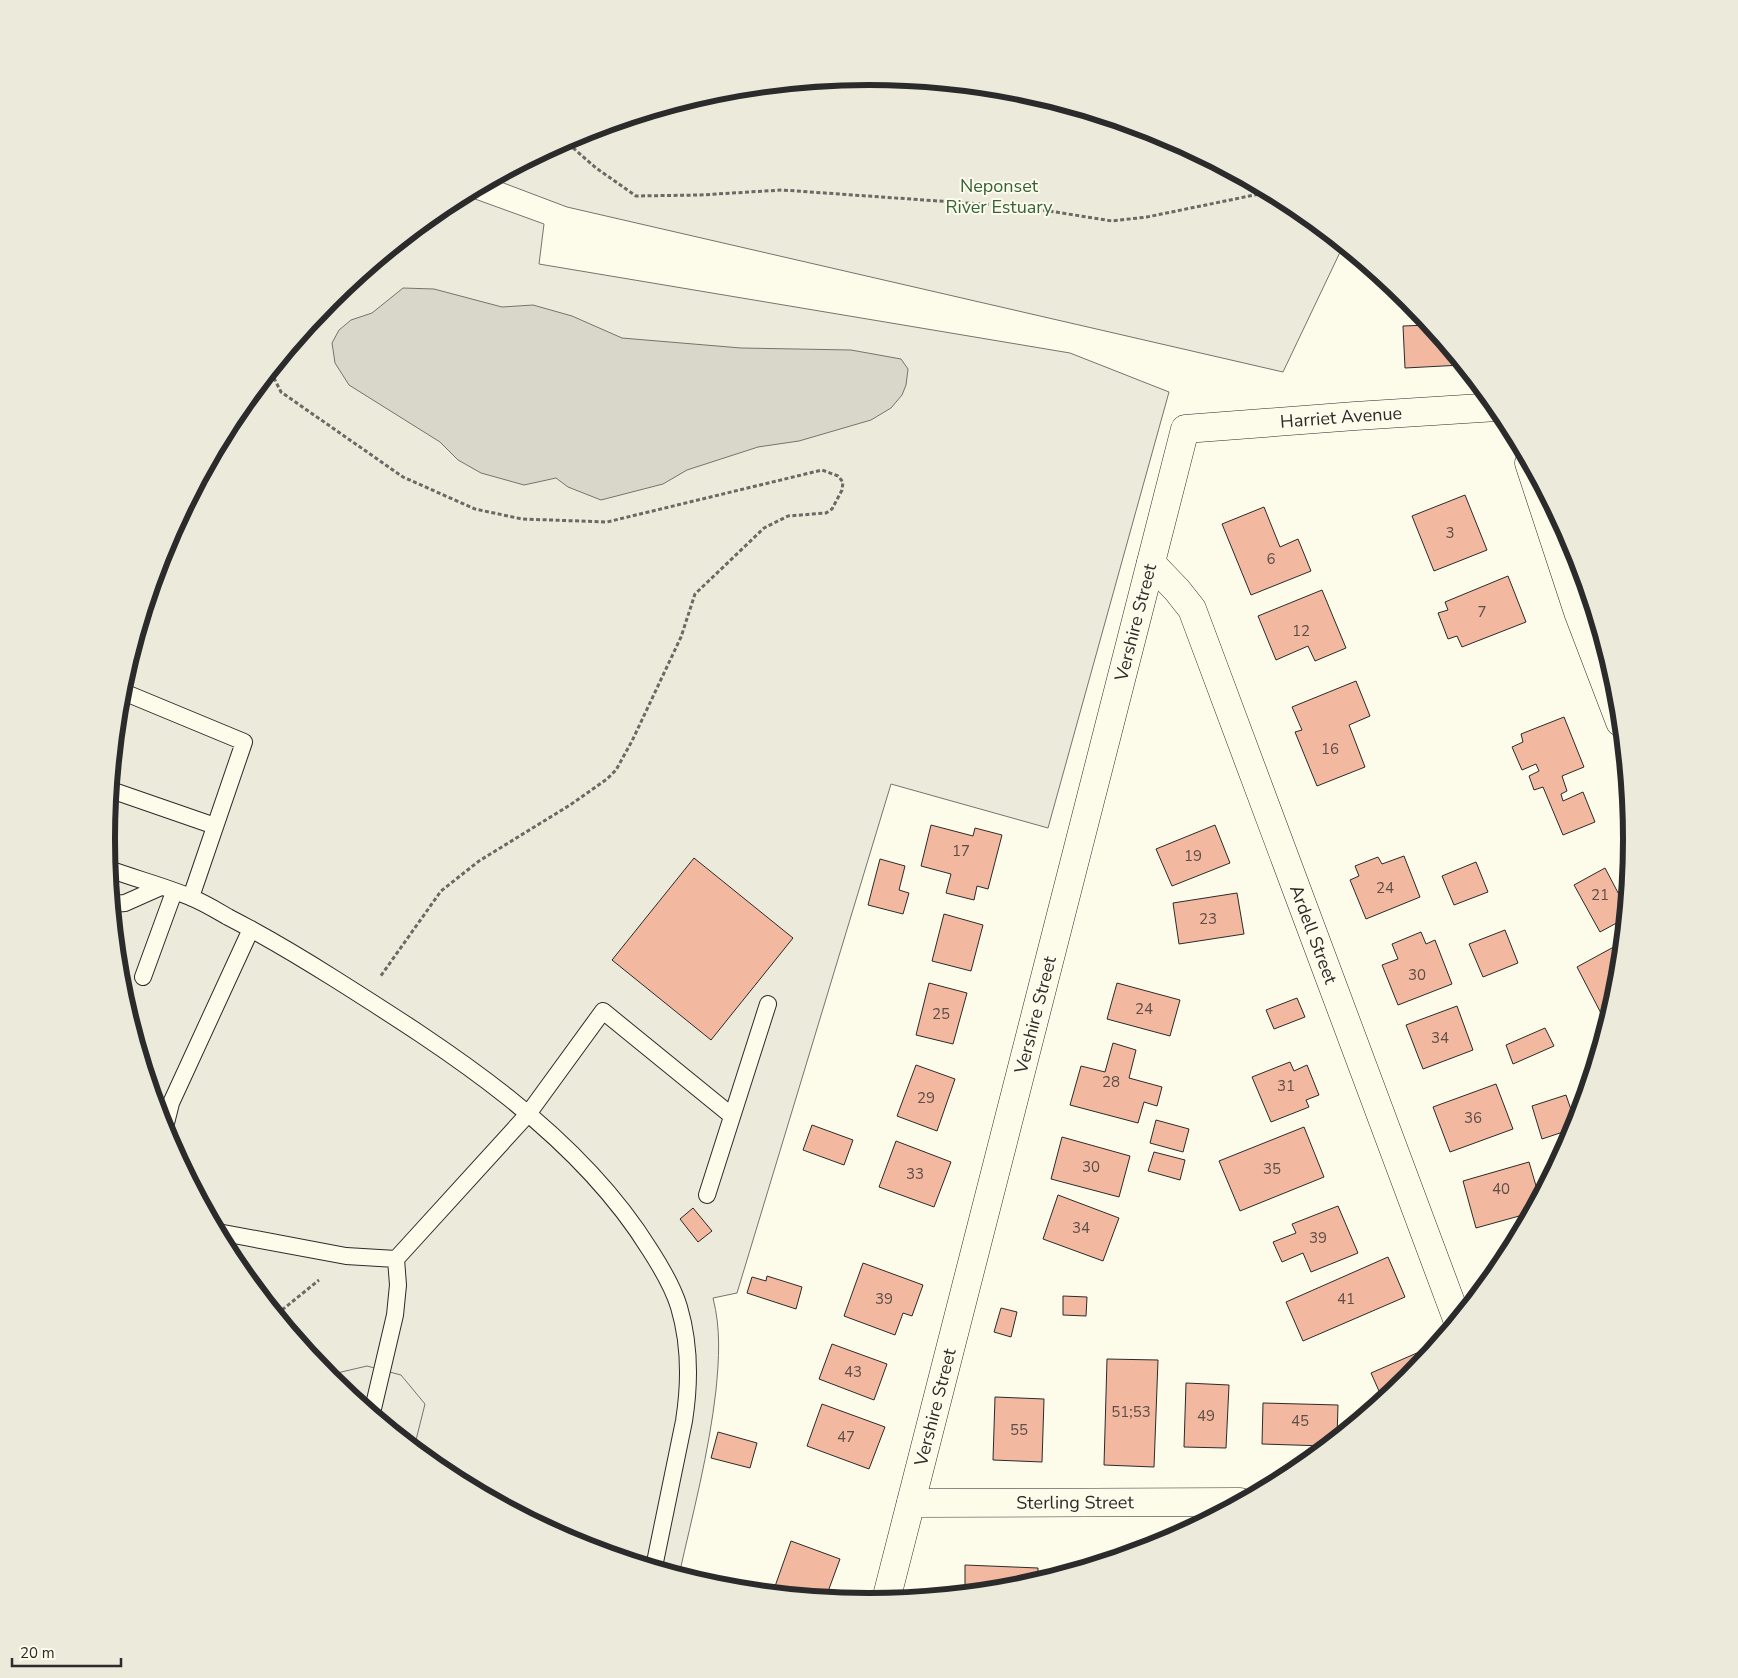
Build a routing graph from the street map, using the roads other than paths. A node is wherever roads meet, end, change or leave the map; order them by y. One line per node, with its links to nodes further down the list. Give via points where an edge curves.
1 (1487, 408): 2 (street, Harriet Avenue)
2 (1185, 430): 4 (street, Vershire Street)
3 (1540, 496): 6 (street)
4 (1151, 562): 22 (street, Ardell Street, via 1192,609); 25 (street, Vershire Street)
5 (129, 694): 8 (lane, via 244,742)
6 (1609, 694)
7 (117, 792): 8 (lane)
8 (215, 826): 11 (lane)
9 (116, 872): 10 (lane)
10 (168, 890): 11 (lane); 12 (lane); 14 (lane)
11 (191, 897): 13 (lane)
12 (118, 904)
13 (251, 929): 16 (lane, via 365,998 476,1073); 17 (lane)
14 (143, 977)
15 (768, 1004): 18 (lane)
16 (528, 1114): 18 (lane, via 603,1011); 21 (lane); 26 (lane, via 585,1167 626,1214 656,1259 678,1305 688,1364 687,1402)
17 (168, 1116)
18 (732, 1116): 19 (lane)
19 (707, 1195)
20 (227, 1234): 21 (lane, via 346,1256)
21 (396, 1259): 23 (lane, via 395,1315)
22 (1455, 1313)
23 (373, 1407)
24 (1227, 1502): 25 (street, Sterling Street)
25 (911, 1503): 27 (street, Vershire Street)
26 (655, 1561)
27 (888, 1592)

